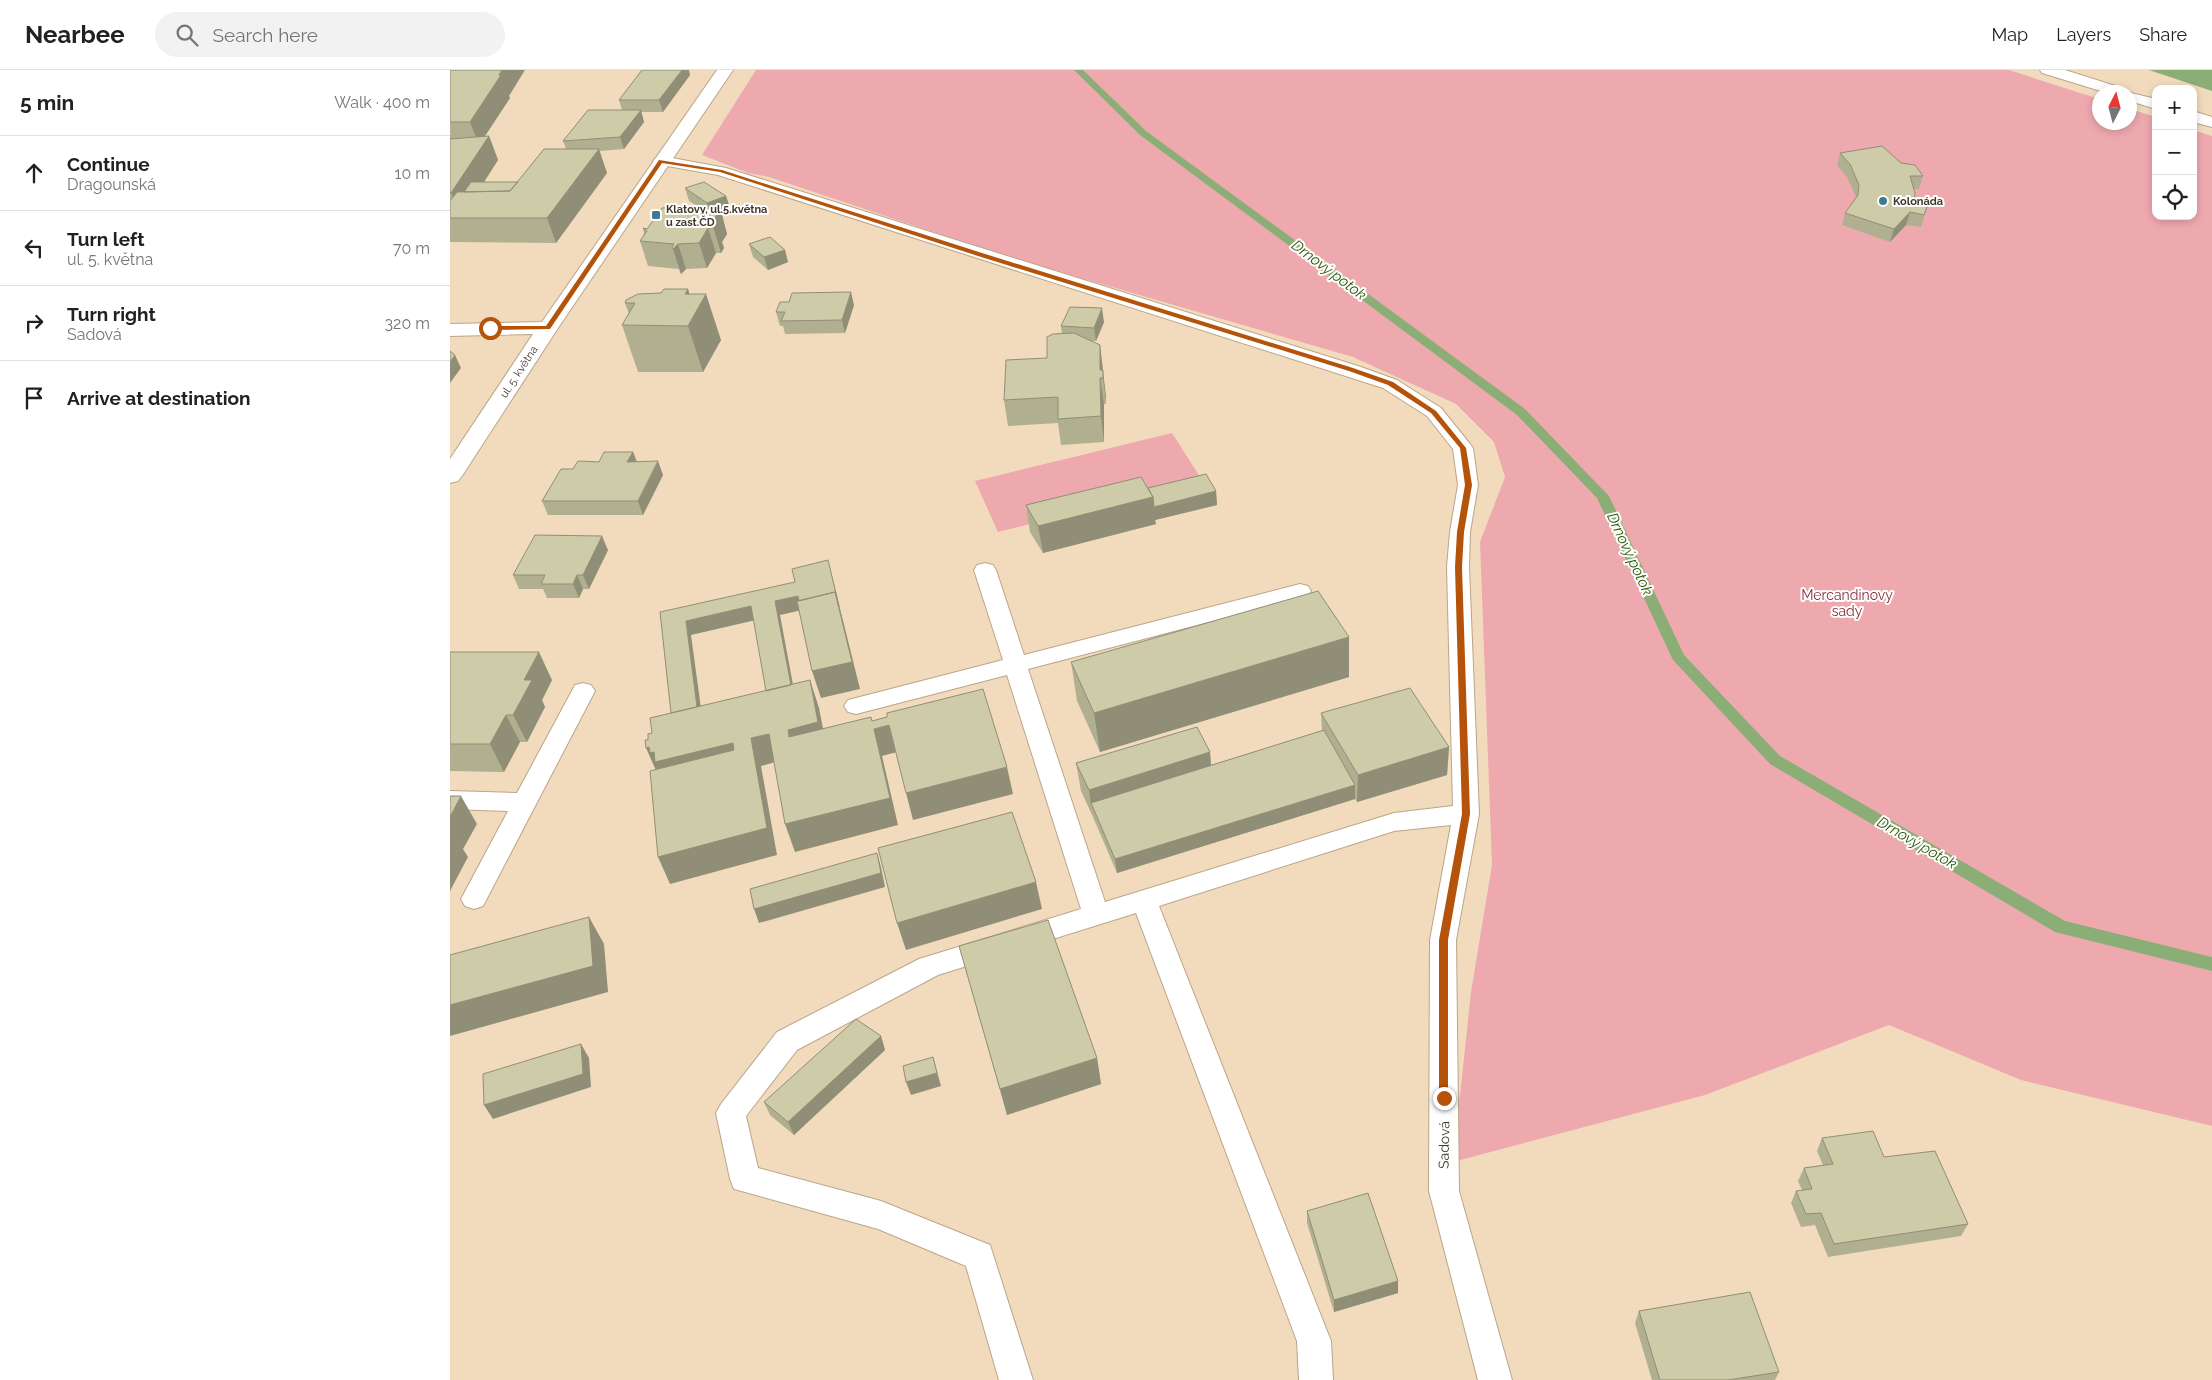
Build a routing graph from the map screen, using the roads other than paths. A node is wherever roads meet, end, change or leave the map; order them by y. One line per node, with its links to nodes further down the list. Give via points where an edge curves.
1 (724, 70): 8 (street, ul. 5. května)
2 (2048, 70): 3 (street)
3 (2096, 85)
4 (2137, 98): 5 (street)
5 (2152, 103)
6 (2197, 117): 7 (street)
7 (2212, 122)
8 (660, 161): 9 (street, ul. 5. května); 19 (lane, Sadová, via 721,171 1351,370 1390,384 1434,412 1463,448 1468,485 1458,567)
9 (548, 328): 10 (street); 11 (street, ul. 5. května)
10 (450, 330)
11 (450, 476)
12 (984, 570): 14 (lane)
13 (1300, 591): 14 (lane)
14 (1015, 665): 16 (lane); 22 (lane)
15 (583, 690): 18 (lane)
16 (856, 706)
17 (450, 800): 18 (lane)
18 (525, 802): 20 (lane)
19 (1466, 814): 21 (lane, via 1394,822); 25 (lane, Sadová, via 1443,940 1444,1191)
20 (474, 899)
21 (1144, 900): 22 (lane); 24 (lane, via 1314,1341)
22 (1096, 915): 23 (lane, via 929,967 787,1041 730,1113 745,1179 881,1215 979,1256)
23 (1016, 1380)
24 (1316, 1380)
25 (1495, 1380)

